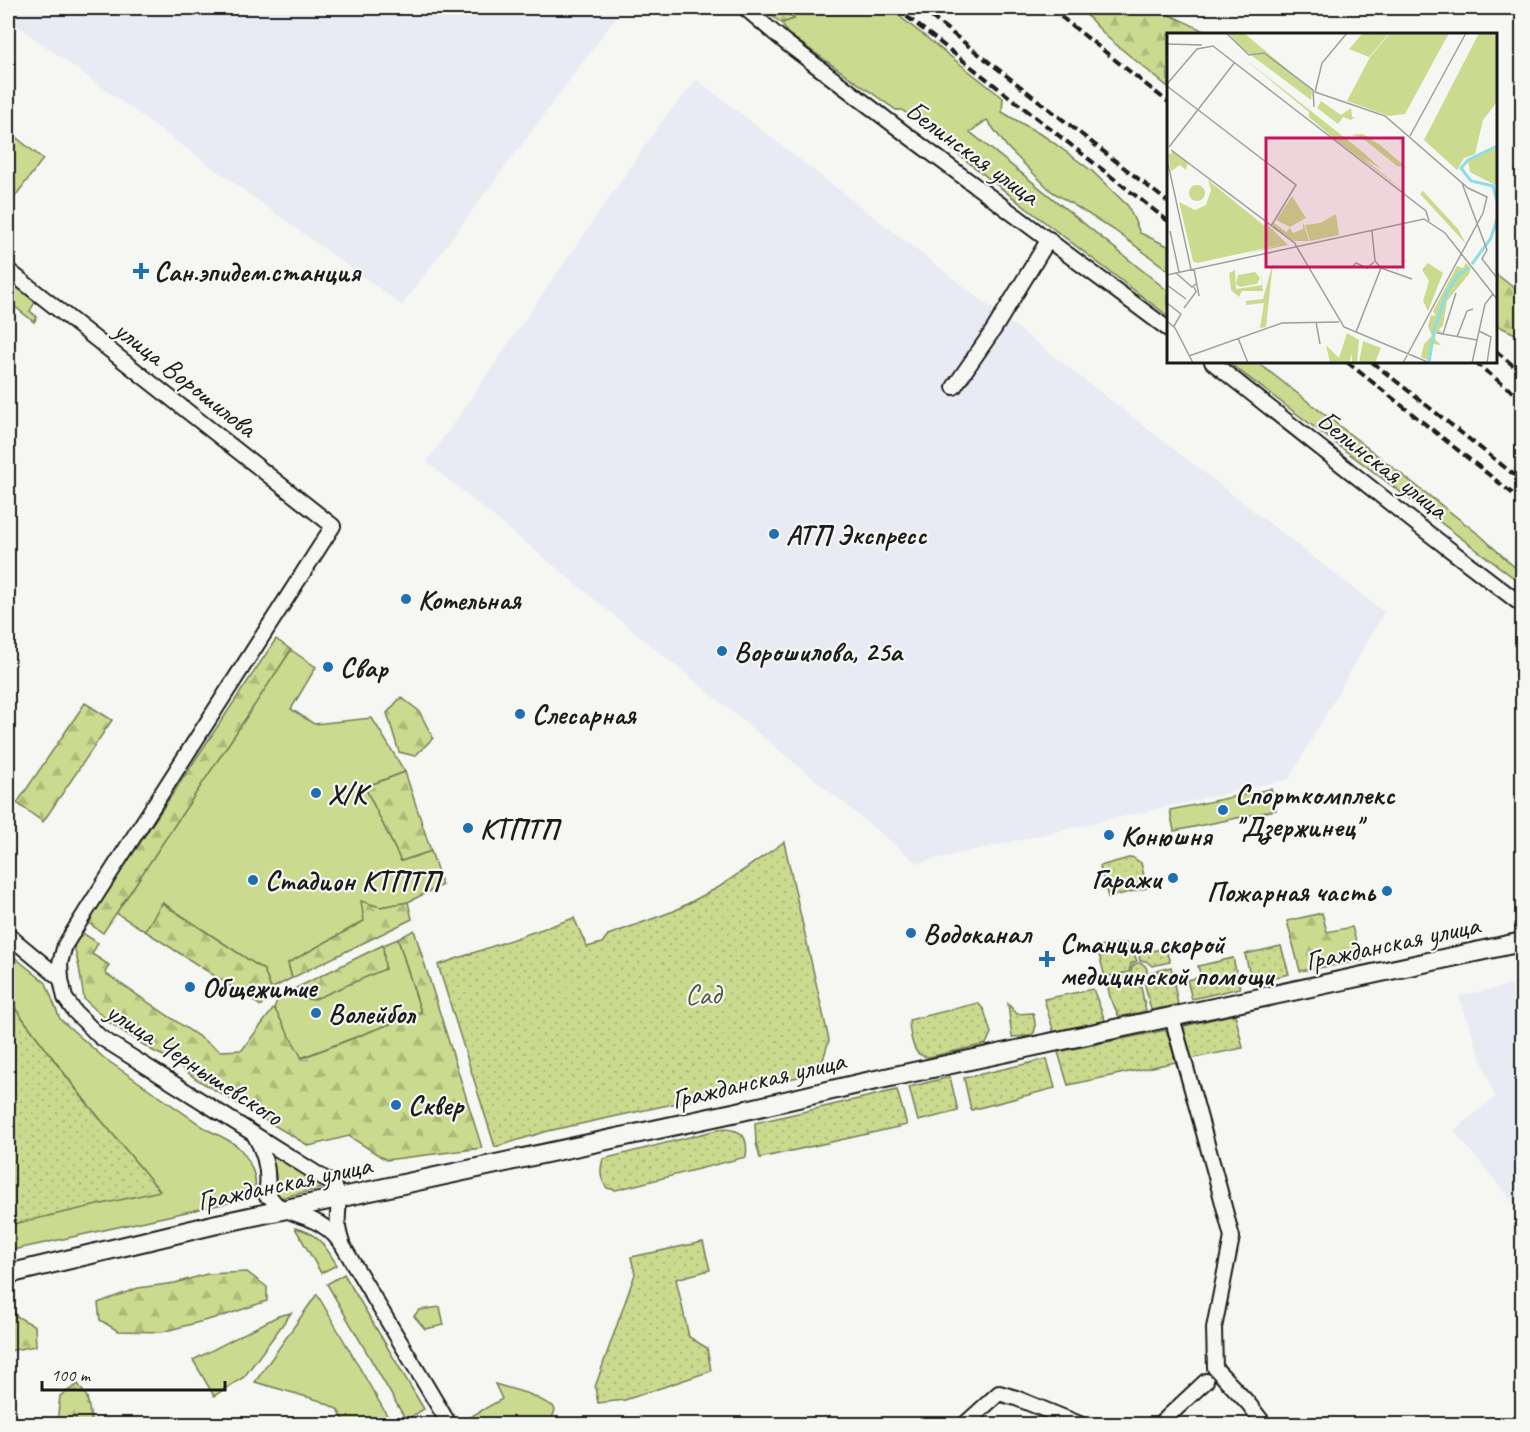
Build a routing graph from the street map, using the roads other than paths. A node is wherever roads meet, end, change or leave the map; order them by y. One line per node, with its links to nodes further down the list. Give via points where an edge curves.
1 (748, 9): 2 (street, Белинская улица, via 809,61)
2 (1049, 239): 4 (street, Белинская улица); 6 (street)
3 (8, 270): 10 (street, улица Ворошилова, via 333,526 65,945)
4 (1167, 328)
5 (1213, 363): 7 (street, Белинская улица)
6 (954, 387)
7 (1522, 605)
8 (8, 935): 10 (street)
9 (1522, 942): 11 (main road, Гражданская улица)
10 (61, 979): 12 (street, улица Чернышевского, via 65,998 100,1036)
11 (1172, 1017): 14 (main road, Гражданская улица, via 742,1111); 25 (street, via 1232,1238 1214,1329 1215,1368)
12 (254, 1134): 13 (street, via 267,1166); 14 (street, улица Чернышевского)
13 (267, 1188): 15 (street, via 273,1203); 17 (street)
14 (342, 1191): 16 (main road, Гражданская улица); 18 (street, via 338,1226)
15 (285, 1210): 16 (main road, Гражданская улица); 17 (main road, Гражданская улица)
16 (314, 1211): 18 (street)
17 (262, 1215): 19 (main road, Гражданская улица)
18 (344, 1246): 21 (street)
19 (8, 1274)
20 (1206, 1381): 24 (street)
21 (449, 1425)
22 (965, 1425): 23 (street, via 999,1393)
23 (1080, 1425)
24 (1160, 1425)
25 (1264, 1425)

